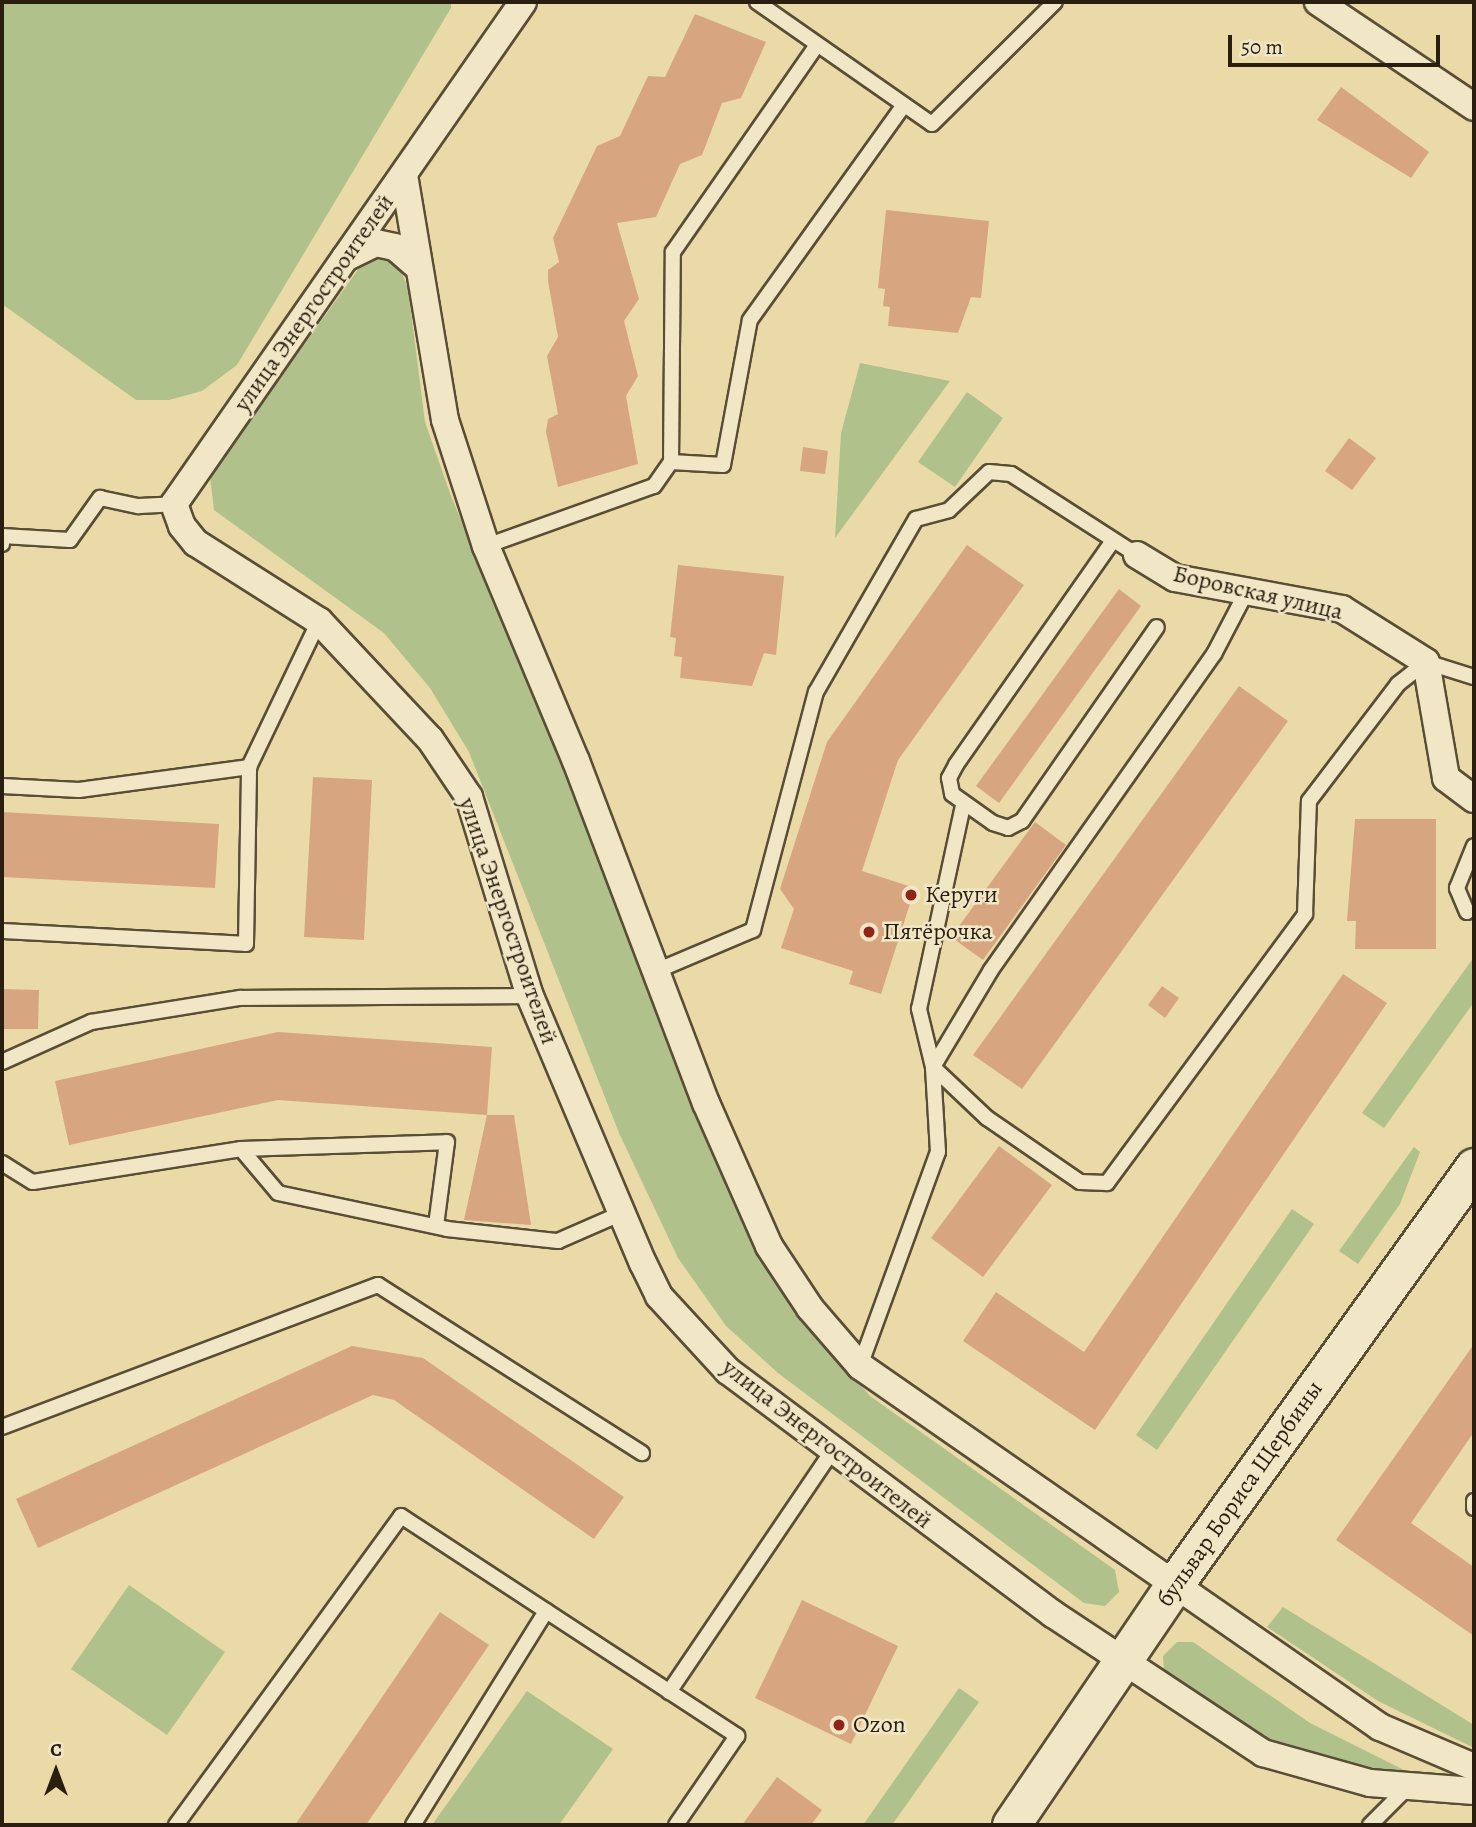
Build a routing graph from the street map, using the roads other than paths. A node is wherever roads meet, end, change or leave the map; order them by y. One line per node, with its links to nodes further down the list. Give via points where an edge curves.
1 (523, 2): 8 (street)
2 (757, 2): 5 (lane)
3 (1055, 2): 6 (lane, via 932,124)
4 (1318, 2): 7 (street)
5 (816, 46): 6 (lane); 11 (lane, via 673,252)
6 (904, 105): 11 (lane, via 750,320 723,465)
7 (1474, 107)
8 (404, 175): 9 (street, улица Энергостроителей); 10 (street, улица Энергостроителей)
9 (345, 259): 10 (street, via 376,243 395,247); 12 (street, улица Энергостроителей)
10 (419, 268): 15 (street, улица Энергостроителей, via 445,420)
11 (671, 462): 15 (lane, via 654,486)
12 (174, 503): 14 (lane, via 139,506 100,498 70,540 2,536); 18 (street, улица Энергостроителей, via 196,543)
13 (1112, 542): 16 (lane); 25 (lane, via 949,778 952,794); 29 (lane, via 1011,474 989,472 949,510 916,519 816,692 753,930)
14 (2, 544)
15 (486, 546): 29 (street, улица Энергостроителей)
16 (1137, 555): 17 (street, Боровская улица, via 1175,578)
17 (1247, 591): 20 (street, Боровская улица, via 1342,608); 32 (lane, via 1214,654 990,970)
18 (318, 621): 22 (lane); 30 (street, улица Энергостроителей, via 430,739 469,797)
19 (1157, 627): 25 (lane, via 1022,821 1008,828)
20 (1426, 662): 21 (lane); 24 (street, via 1446,778); 32 (lane, via 1398,684 1309,802 1305,914 1107,1183 1080,1182 987,1118)
21 (1474, 677)
22 (249, 767): 23 (lane, via 79,790); 28 (lane, via 246,944)
23 (2, 786)
24 (1474, 799)
25 (963, 805): 32 (lane, via 919,1009)
26 (1474, 846): 27 (lane, via 1457,888)
27 (1467, 912)
28 (2, 931)
29 (656, 971): 38 (street, улица Энергостроителей, via 769,1247 810,1308)
30 (530, 996): 31 (lane, via 240,998 91,1022); 36 (street, улица Энергостроителей)
31 (2, 1062)
32 (933, 1067): 38 (lane, via 938,1152)
33 (241, 1149): 34 (lane, via 33,1182); 37 (lane, via 278,1193); 37 (lane, via 447,1142)
34 (2, 1163)
35 (1474, 1167): 44 (street, бульвар Бориса Щербины)
36 (622, 1213): 37 (lane, via 558,1241); 40 (street, улица Энергостроителей, via 659,1296 728,1371)
37 (436, 1225)
38 (860, 1366): 44 (street, улица Энергостроителей)
39 (2, 1427): 41 (lane, via 378,1285)
40 (832, 1450): 46 (street, улица Энергостроителей); 47 (lane)
41 (642, 1453)
42 (1474, 1502): 43 (lane)
43 (1474, 1508)
44 (1176, 1582): 46 (street, бульвар Бориса Щербины); 48 (street, улица Энергостроителей, via 1380,1727)
45 (546, 1611): 47 (lane); 51 (lane, via 401,1516); 52 (lane)
46 (1122, 1663): 49 (street, улица Энергостроителей, via 1263,1754 1328,1775); 54 (street, бульвар Бориса Щербины)
47 (669, 1692): 53 (lane, via 737,1736)
48 (1474, 1768)
49 (1407, 1787): 50 (street, улица Энергостроителей); 55 (lane)
50 (1474, 1791)
51 (176, 1825)
52 (413, 1825)
53 (676, 1825)
54 (1011, 1825)
55 (1370, 1825)

